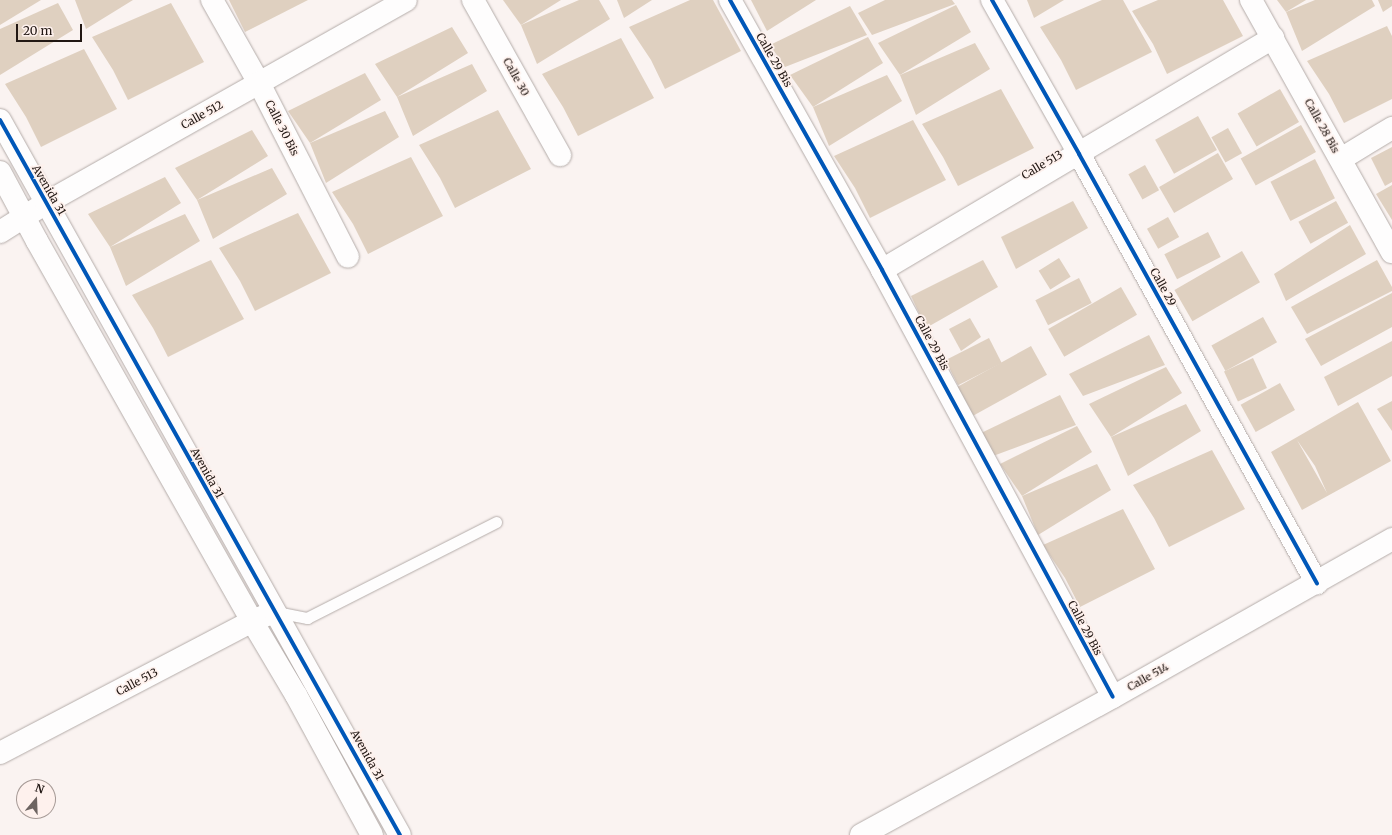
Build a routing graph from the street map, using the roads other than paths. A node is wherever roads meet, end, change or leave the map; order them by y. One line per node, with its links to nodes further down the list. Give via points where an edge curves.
1 (212, 0): 8 (street, Calle 30 Bis)
2 (406, 0): 8 (street, Calle 512)
3 (473, 0): 12 (street, Calle 30)
4 (730, 0): 20 (street, Calle 29 Bis)
5 (992, 0): 11 (street, Calle 29)
6 (1252, 0): 7 (street, Calle 28 Bis)
7 (1273, 38): 11 (street, Calle 513); 13 (street, Calle 28 Bis)
8 (259, 83): 15 (street, Calle 512); 19 (street, Calle 30 Bis)
9 (0, 120): 15 (street, Avenida 31)
10 (1392, 128): 13 (street)
11 (1079, 154): 20 (street, Calle 513); 23 (street, Calle 29)
12 (560, 155)
13 (1341, 159): 18 (street, Calle 28 Bis)
14 (0, 172): 16 (street)
15 (46, 203): 16 (street, Calle 512); 24 (street, Avenida 31)
16 (24, 218): 17 (street, Calle 512); 25 (street)
17 (0, 232)
18 (1392, 252)
19 (348, 257)
20 (882, 270): 26 (street, Calle 29 Bis)
21 (496, 522): 24 (lane, via 307,618)
22 (1392, 539): 23 (street, Calle 514)
23 (1316, 584): 26 (street, Calle 514)
24 (274, 612): 25 (street, Calle 513); 29 (street, Avenida 31, via 316,682)
25 (252, 621): 27 (street, Calle 513); 28 (street)
26 (1112, 697): 30 (street, Calle 514)
27 (0, 753)
28 (372, 835)
29 (400, 835)
30 (861, 835)

